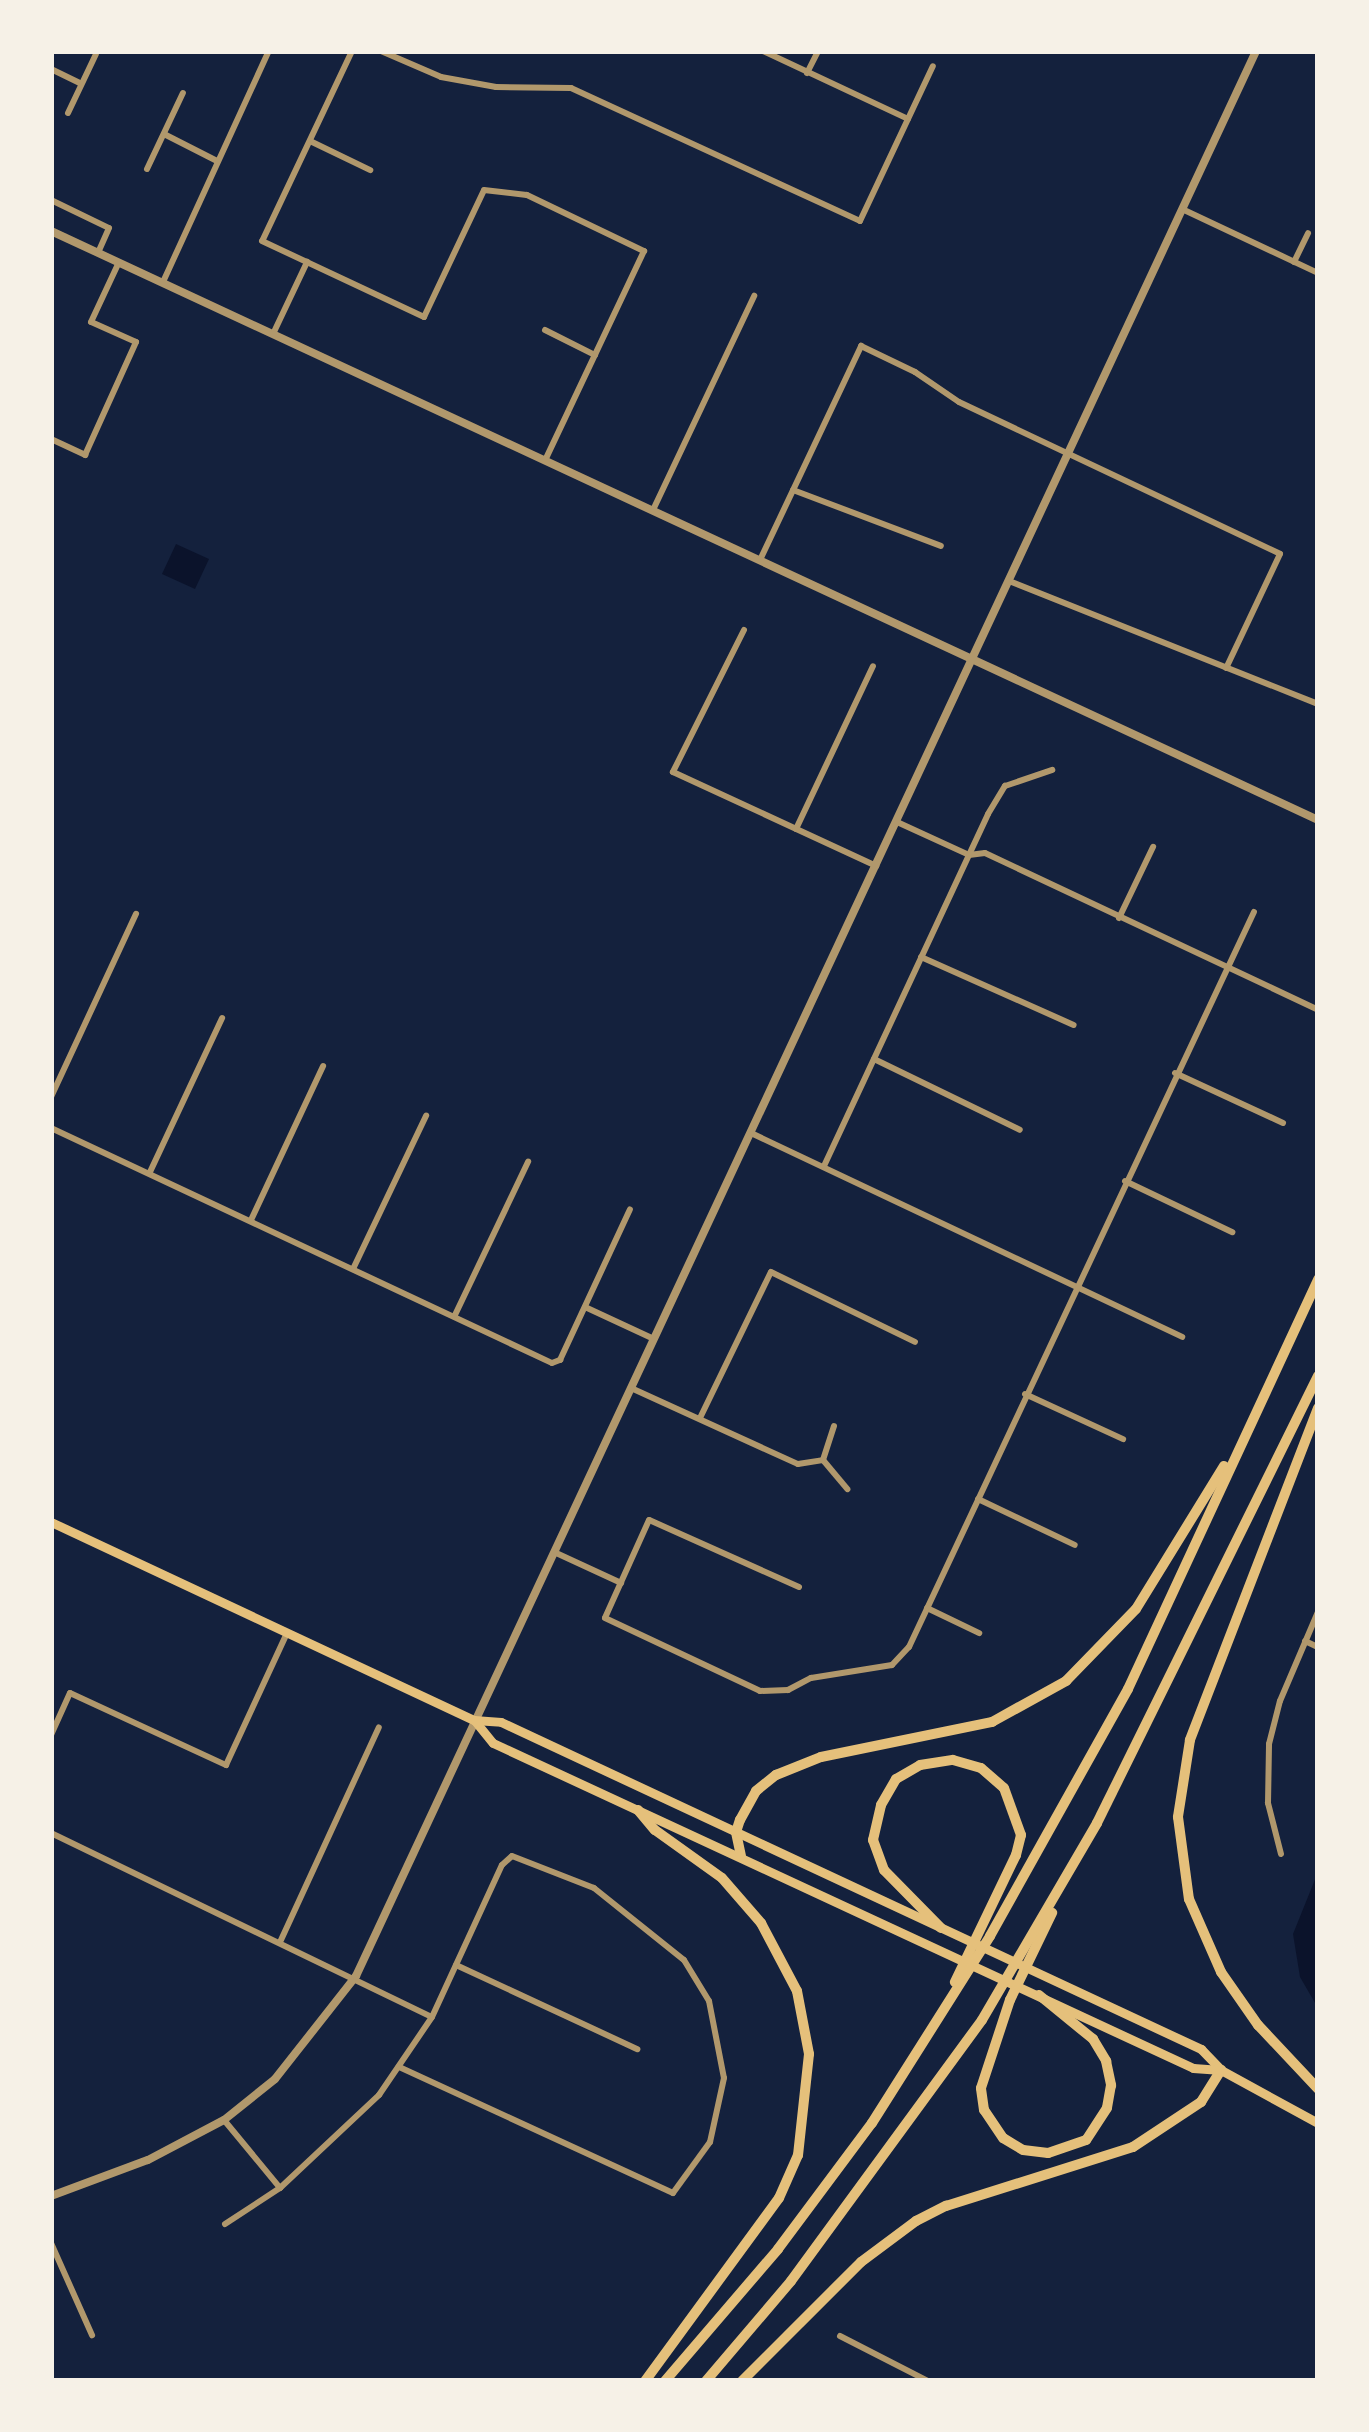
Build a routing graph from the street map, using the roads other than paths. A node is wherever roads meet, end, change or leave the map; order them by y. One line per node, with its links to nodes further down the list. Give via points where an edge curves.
1 (269, 51): 17 (street)
2 (352, 51): 16 (street)
3 (381, 51): 14 (street, via 441,77 571,88 860,221)
4 (763, 51): 10 (street)
5 (818, 51): 10 (street)
6 (1256, 51): 21 (street)
7 (96, 54): 11 (street)
8 (933, 66): 14 (street)
9 (51, 69): 11 (street)
10 (807, 73): 14 (street)
11 (82, 84): 13 (street)
12 (183, 92): 15 (street)
13 (68, 113)
14 (908, 119)
15 (164, 134): 17 (street); 18 (street)
16 (310, 141): 19 (street); 26 (street, via 262,241)
17 (217, 161): 29 (street)
18 (148, 169)
19 (370, 170)
20 (51, 200): 24 (street, via 109,228)
21 (1182, 209): 27 (street); 35 (street)
22 (51, 231): 24 (street)
23 (1308, 233): 27 (street)
24 (98, 253): 25 (street)
25 (118, 262): 29 (street); 34 (street, via 91,322 136,342 85,454)
26 (307, 262): 32 (street); 33 (street, via 424,317 484,190 527,195 644,251)
27 (1294, 262): 28 (street)
28 (1318, 273)
29 (163, 283): 32 (street)
30 (754, 296): 38 (street)
31 (545, 330): 33 (street)
32 (274, 334): 36 (street)
33 (595, 355): 36 (street)
34 (51, 439)
35 (1068, 454): 37 (street, via 861,346); 41 (street); 45 (street, via 1280,554)
36 (545, 460): 38 (street)
37 (793, 490): 39 (street); 40 (street)
38 (653, 510): 40 (street)
39 (941, 546)
40 (760, 560): 43 (street)
41 (1009, 581): 43 (street); 45 (street)
42 (744, 629): 50 (street, via 674,772)
43 (974, 659): 48 (street); 49 (street)
44 (873, 666): 50 (street)
45 (1226, 668): 46 (street)
46 (1318, 704)
47 (1052, 770): 52 (street, via 1005,786)
48 (1318, 820)
49 (897, 822): 52 (street); 53 (street)
50 (796, 829): 53 (street)
51 (1153, 847): 56 (street)
52 (969, 855): 56 (street, via 985,853); 57 (street)
53 (876, 866): 70 (street)
54 (1255, 912): 58 (street)
55 (136, 914): 65 (street)
56 (1120, 918): 58 (street)
57 (921, 957): 61 (street); 62 (street)
58 (1225, 969): 59 (street); 64 (street)
59 (1318, 1010)
60 (222, 1018): 73 (street)
61 (1074, 1025)
62 (874, 1059): 69 (street); 72 (street)
63 (323, 1066): 76 (street)
64 (1175, 1073): 67 (street); 74 (street)
65 (51, 1096)
66 (426, 1116): 78 (street)
67 (1283, 1124)
68 (51, 1128): 73 (street)
69 (1019, 1130)
70 (751, 1133): 72 (street); 84 (street)
71 (528, 1162): 82 (street)
72 (824, 1167): 80 (street)
73 (149, 1174): 76 (street)
74 (1125, 1180): 77 (street); 80 (street)
75 (630, 1209): 81 (street)
76 (251, 1222): 78 (street)
77 (1232, 1232)
78 (353, 1269): 82 (street)
79 (1318, 1279): 91 (highway)
80 (1076, 1287): 83 (street); 88 (street)
81 (585, 1306): 82 (street, via 552,1363); 84 (street)
82 (454, 1317)
83 (1182, 1337)
84 (654, 1339): 87 (street)
85 (915, 1342): 90 (street, via 771,1272)
86 (1318, 1376): 112 (highway)
87 (631, 1388): 90 (street); 99 (street)
88 (1025, 1394): 93 (street); 96 (street)
89 (1318, 1408): 127 (highway, via 1190,1740 1178,1817 1190,1899 1221,1972)
90 (700, 1418): 94 (street, via 798,1464)
91 (1250, 1422): 113 (highway, via 1136,1609 1066,1681 975,1728 789,1768 756,1791); 123 (highway, via 1128,1689)
92 (834, 1426): 94 (street)
93 (1123, 1439)
94 (823, 1460): 95 (street)
95 (848, 1489)
96 (978, 1499): 98 (street); 102 (street)
97 (51, 1522): 104 (main road)
98 (1075, 1545)
99 (554, 1552): 100 (street); 108 (street)
100 (621, 1583): 101 (street, via 649,1520); 102 (street, via 605,1618 760,1691 892,1665)
101 (800, 1587)
102 (927, 1608): 105 (street)
103 (1318, 1612): 106 (street)
104 (287, 1633): 108 (main road); 110 (street, via 226,1765 70,1693)
105 (979, 1633)
106 (1305, 1641): 107 (street); 115 (street, via 1267,1759)
107 (1318, 1647)
108 (474, 1720): 111 (main road, via 493,1743); 113 (main road, via 501,1722); 120 (street)
109 (379, 1726): 118 (street)
110 (51, 1735)
111 (638, 1810): 116 (main road); 136 (highway, via 722,1878 761,1923 797,1991 809,2054 798,2155 779,2198)
112 (1097, 1823): 121 (highway, via 1010,2000 981,2088 988,2121 1003,2138 1048,2153 1086,2140 1111,2085 1093,2039); 138 (highway, via 982,2020 791,2281)
113 (736, 1832): 116 (highway); 117 (main road)
114 (51, 1833): 118 (street)
115 (1281, 1854)
116 (741, 1856): 121 (main road)
117 (947, 1931): 123 (highway, via 884,1870 873,1840 896,1779 953,1760 981,1768 1004,1788 1021,1835); 126 (main road, via 1201,2049)
118 (280, 1940): 120 (street)
119 (456, 1965): 122 (street); 124 (street); 125 (street, via 512,1856 593,1888 684,1960 721,2039 721,2110 692,2174 673,2193)
120 (356, 1976): 122 (street); 128 (street, via 275,2079)
121 (1039, 1995): 126 (main road, via 1193,2068)
122 (432, 2017): 125 (street)
123 (928, 2039): 137 (highway, via 778,2249)
124 (637, 2049)
125 (398, 2067): 130 (street, via 332,2144)
126 (1221, 2070): 129 (main road); 139 (highway, via 1201,2102 1133,2147 916,2222 861,2262)
127 (1318, 2089)
128 (224, 2120): 130 (street); 131 (street, via 148,2160)
129 (1318, 2123)
130 (280, 2188): 132 (street)
131 (51, 2196)
132 (224, 2224)
133 (51, 2243): 134 (street)
134 (92, 2335)
135 (840, 2336): 140 (street)
136 (645, 2381)
137 (665, 2381)
138 (706, 2381)
139 (742, 2381)
140 (928, 2381)

